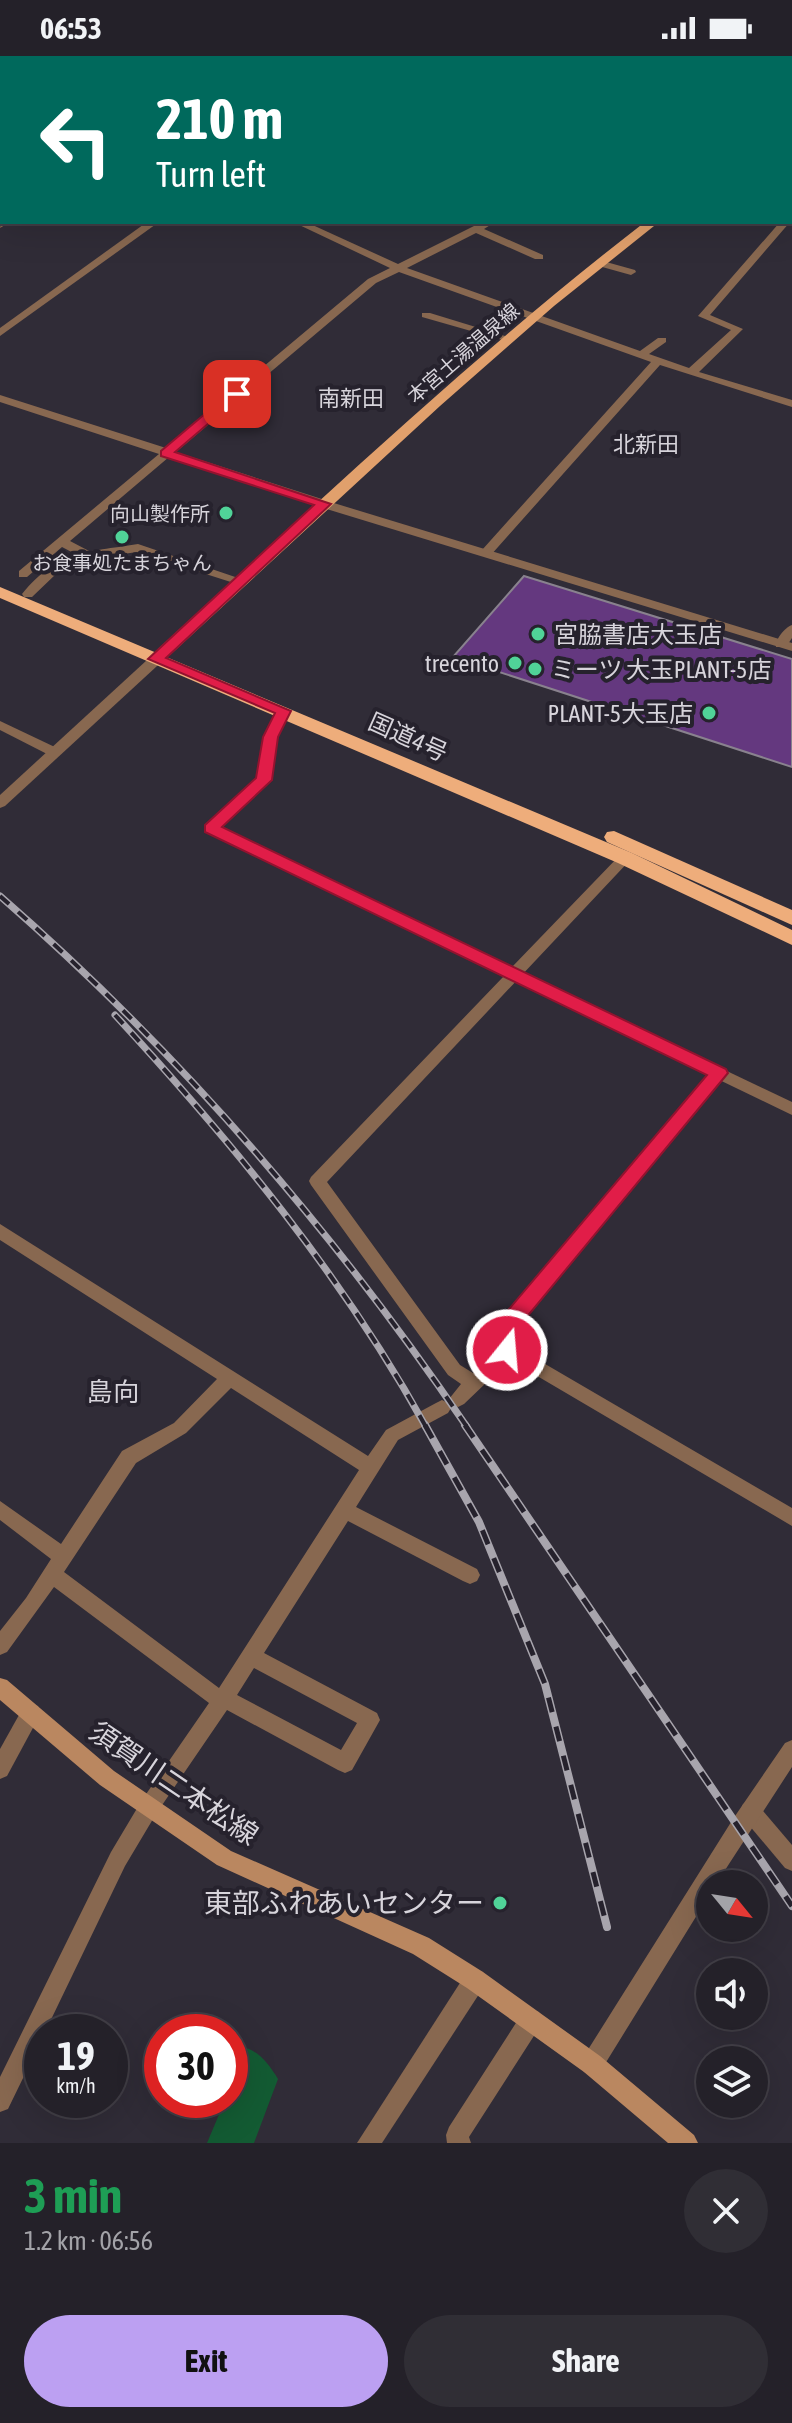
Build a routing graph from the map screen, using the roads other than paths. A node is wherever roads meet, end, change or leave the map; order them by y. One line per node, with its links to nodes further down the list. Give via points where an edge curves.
1 (151, 224): 13 (street)
2 (302, 224): 9 (street)
3 (486, 224): 6 (street)
4 (650, 224): 8 (main road, 本宮土湯温泉線)
5 (783, 224): 18 (street, via 703,316 738,329)
6 (476, 229): 7 (street); 9 (street)
7 (539, 257)
8 (599, 263): 10 (street); 12 (main road, 本宮土湯温泉線)
9 (398, 268): 12 (street); 21 (street, via 372,281)
10 (631, 272)
11 (426, 315): 14 (street)
12 (536, 317): 14 (main road, 本宮土湯温泉線); 16 (street)
13 (0, 333)
14 (510, 339): 22 (main road, 本宮土湯温泉線)
15 (662, 340): 16 (street)
16 (642, 354): 17 (street)
17 (659, 360): 18 (street); 24 (street)
18 (692, 372): 20 (street)
19 (0, 398): 21 (street)
20 (792, 404)
21 (165, 453): 22 (street); 23 (street)
22 (324, 504): 24 (street); 27 (main road, 本宮土湯温泉線)
23 (60, 541): 25 (street); 26 (street)
24 (486, 553): 32 (street)
25 (87, 555): 27 (street, via 147,549); 30 (street, via 64,561)
26 (23, 574)
27 (241, 581): 33 (main road, 本宮土湯温泉線)
28 (0, 582): 30 (highway, 国道4号)
29 (0, 592): 33 (highway, 国道4号)
30 (28, 594): 33 (highway, 国道4号)
31 (792, 629): 32 (street)
32 (787, 645)
33 (160, 656): 34 (highway, 国道4号); 36 (street); 39 (highway, 国道4号, via 655,854)
34 (284, 711): 38 (highway, 国道4号); 41 (street, via 270,737 264,780 211,828)
35 (0, 725): 36 (street)
36 (54, 752): 37 (street)
37 (0, 803)
38 (625, 858): 40 (highway, 国道4号); 41 (street)
39 (792, 918)
40 (792, 938)
41 (511, 973): 42 (street); 47 (street, via 317,1181 454,1370)
42 (719, 1073): 43 (street); 45 (street, via 511,1321)
43 (792, 1109)
44 (0, 1231): 46 (street)
45 (507, 1350): 47 (street); 51 (street)
46 (229, 1378): 48 (street); 52 (street, via 180,1428 129,1457)
47 (475, 1384): 48 (street, via 392,1435)
48 (370, 1467): 50 (street)
49 (0, 1509): 52 (street)
50 (343, 1509): 53 (street); 55 (street)
51 (792, 1518)
52 (57, 1565): 54 (street); 57 (street, via 211,1695)
53 (470, 1575)
54 (0, 1646)
55 (250, 1656): 57 (street); 57 (street, via 370,1720 345,1763)
56 (0, 1687): 58 (main road, 須賀川二本松線)
57 (224, 1698): 61 (street)
58 (31, 1713): 60 (street); 61 (main road, 須賀川二本松線)
59 (792, 1750): 62 (street)
60 (0, 1769)
61 (149, 1807): 64 (main road, 須賀川二本松線, via 224,1858 421,1946); 67 (street, via 118,1859)
62 (750, 1811): 63 (street); 66 (street)
63 (792, 1861)
64 (475, 1980): 65 (main road, 須賀川二本松線); 68 (street)
65 (531, 2020): 66 (main road, 須賀川二本松線); 69 (street, via 457,2135)
66 (592, 2064): 70 (main road, 須賀川二本松線)
67 (0, 2101)
68 (369, 2143)
69 (459, 2143)
70 (686, 2143)

